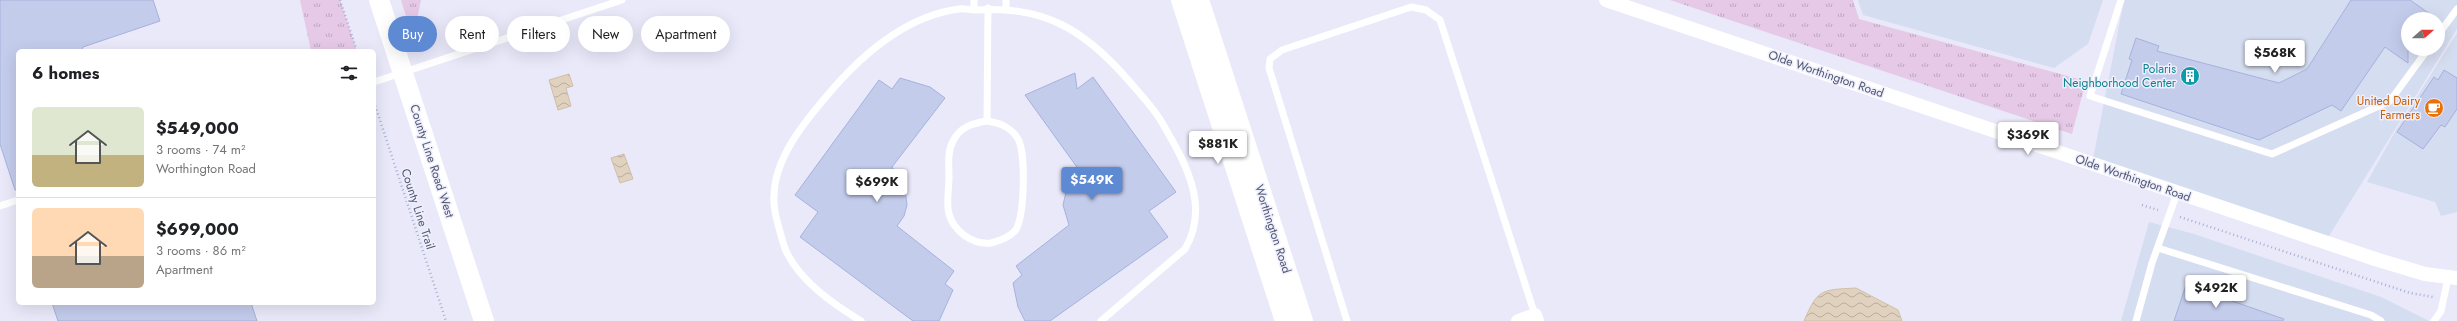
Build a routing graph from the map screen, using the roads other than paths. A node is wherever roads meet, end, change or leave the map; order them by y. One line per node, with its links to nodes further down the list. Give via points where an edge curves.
1 (379, 0): 16 (street, County Line Road West)
2 (622, 0): 16 (lane)
3 (974, 0): 13 (lane)
4 (1006, 0): 11 (lane)
5 (1181, 0): 28 (street, Worthington Road)
6 (1198, 0): 29 (street, Worthington Road)
7 (1606, 0): 19 (street, Olde Worthington Road)
8 (2121, 0): 15 (lane, via 2090,96 2272,154 2390,101)
9 (1410, 3): 24 (lane, via 1440,20); 30 (lane, via 1282,50 1270,59 1269,68)
10 (988, 8): 11 (lane); 13 (lane); 18 (lane)
11 (1006, 8): 27 (lane, via 1053,20 1106,54 1158,115 1185,160 1196,207 1193,236 1185,249)
12 (2457, 9): 14 (lane)
13 (974, 10): 26 (lane, via 961,8 938,14 912,24 877,45 840,80 814,110 791,144 779,168 774,195 776,218 786,251 800,273 820,292)
14 (2445, 25)
15 (2423, 56)
16 (403, 72): 17 (lane); 25 (street, County Line Road West)
17 (376, 81)
18 (987, 121): 18 (lane, via 974,123 961,130 952,142 949,156 948,213 954,226 964,235 976,242 990,243 1003,239 1014,231 1021,219 1022,150 1018,139 1010,130 1000,123)
19 (2177, 193): 22 (lane); 23 (street, Olde Worthington Road, via 2375,259 2425,274)
20 (16, 201): 21 (lane)
21 (0, 206)
22 (2158, 248): 32 (lane); 33 (lane, via 2371,315)
23 (2453, 278): 34 (lane, via 2441,311)
24 (1536, 318): 31 (street)
25 (484, 321)
26 (861, 321)
27 (1100, 321)
28 (1285, 321)
29 (1303, 321)
30 (1347, 321)
31 (1518, 321)
32 (2136, 321)
33 (2381, 321)
34 (2434, 321)

